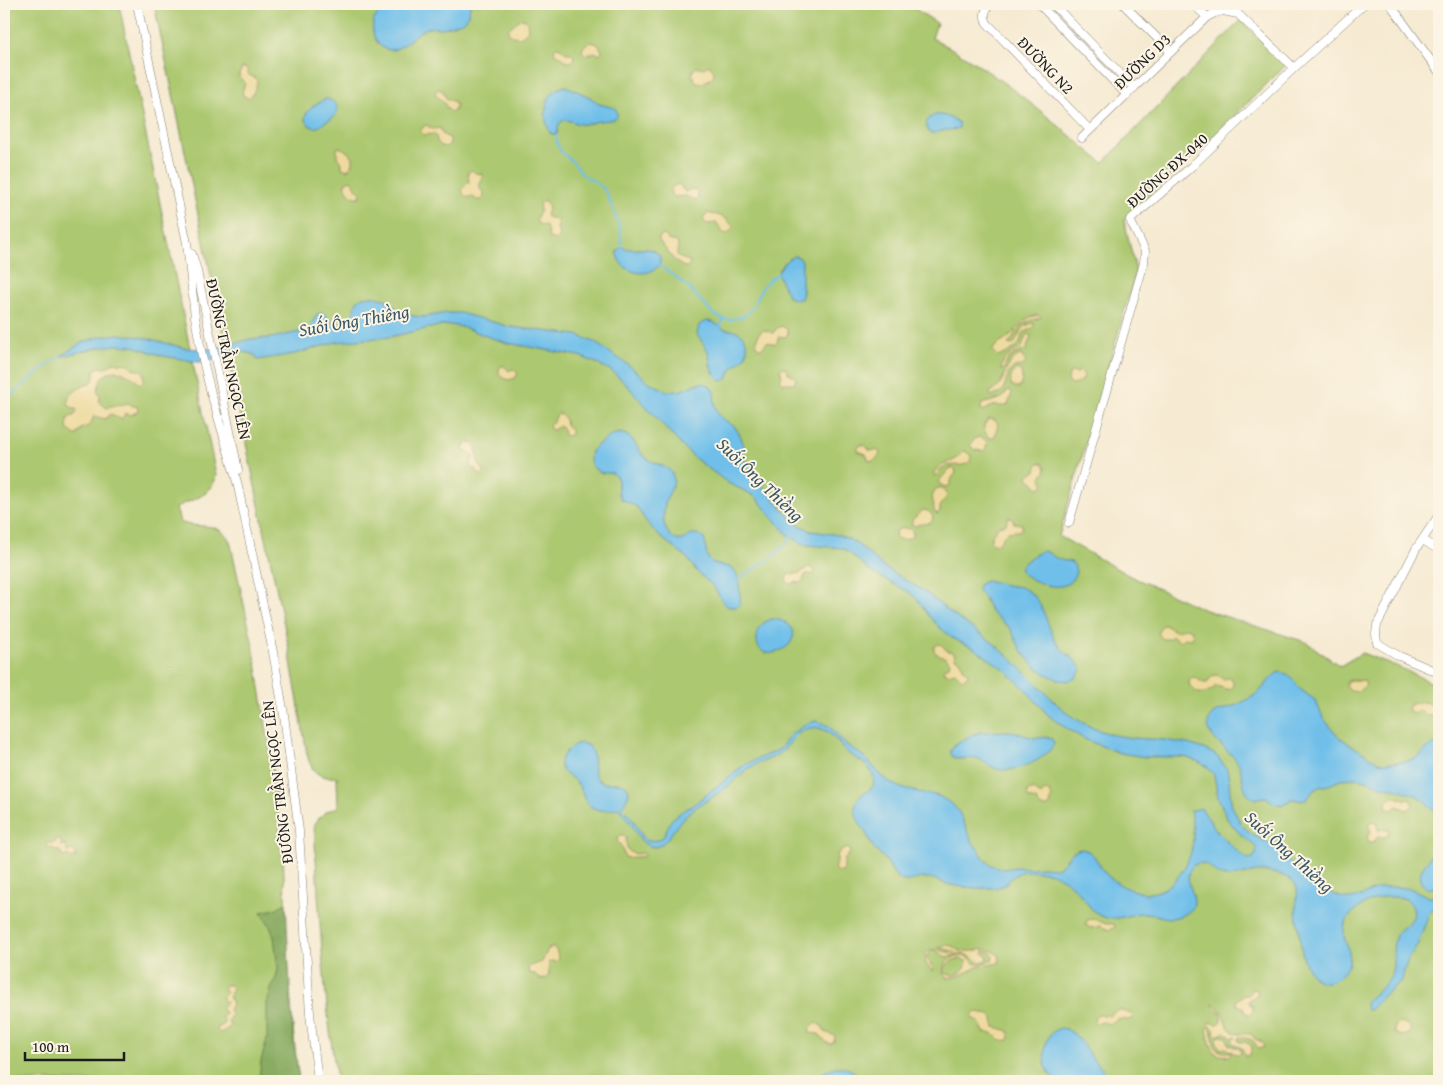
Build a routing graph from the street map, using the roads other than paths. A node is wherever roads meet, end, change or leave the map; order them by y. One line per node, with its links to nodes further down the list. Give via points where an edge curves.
1 (137, 4): 17 (street, ĐƯỜNG TRẦN NGỌC LÊN)
2 (991, 4): 15 (street, ĐƯỜNG N2, via 985,17 989,25)
3 (1039, 4): 14 (street)
4 (1053, 4): 13 (street)
5 (1123, 4): 10 (street)
6 (1193, 4): 9 (street)
7 (1364, 4): 11 (street, ĐƯỜNG ĐX-040)
8 (1390, 4): 12 (street)
9 (1207, 18): 10 (street, ĐƯỜNG D3); 11 (street, ĐƯỜNG D3, via 1224,11 1238,14)
10 (1171, 52): 13 (street, ĐƯỜNG D3)
11 (1294, 68): 20 (street, ĐƯỜNG ĐX-040, via 1159,197 1130,220 1144,246 1144,263)
12 (1439, 72)
13 (1134, 88): 14 (street, ĐƯỜNG D3)
14 (1127, 95): 15 (street, ĐƯỜNG D3)
15 (1090, 130): 16 (street, ĐƯỜNG D3)
16 (1082, 138)
17 (187, 243): 18 (street, ĐƯỜNG TRẦN NGỌC LÊN, via 197,271 236,459); 18 (street, ĐƯỜNG TRẦN NGỌC LÊN, via 204,365)
18 (237, 482): 24 (street, ĐƯỜNG TRẦN NGỌC LÊN, via 273,652 289,747 299,831 311,1023)
19 (1439, 515): 21 (street)
20 (1069, 523)
21 (1422, 540): 22 (street); 23 (street, via 1377,625 1377,643)
22 (1439, 550)
23 (1439, 673)
24 (318, 1081)

